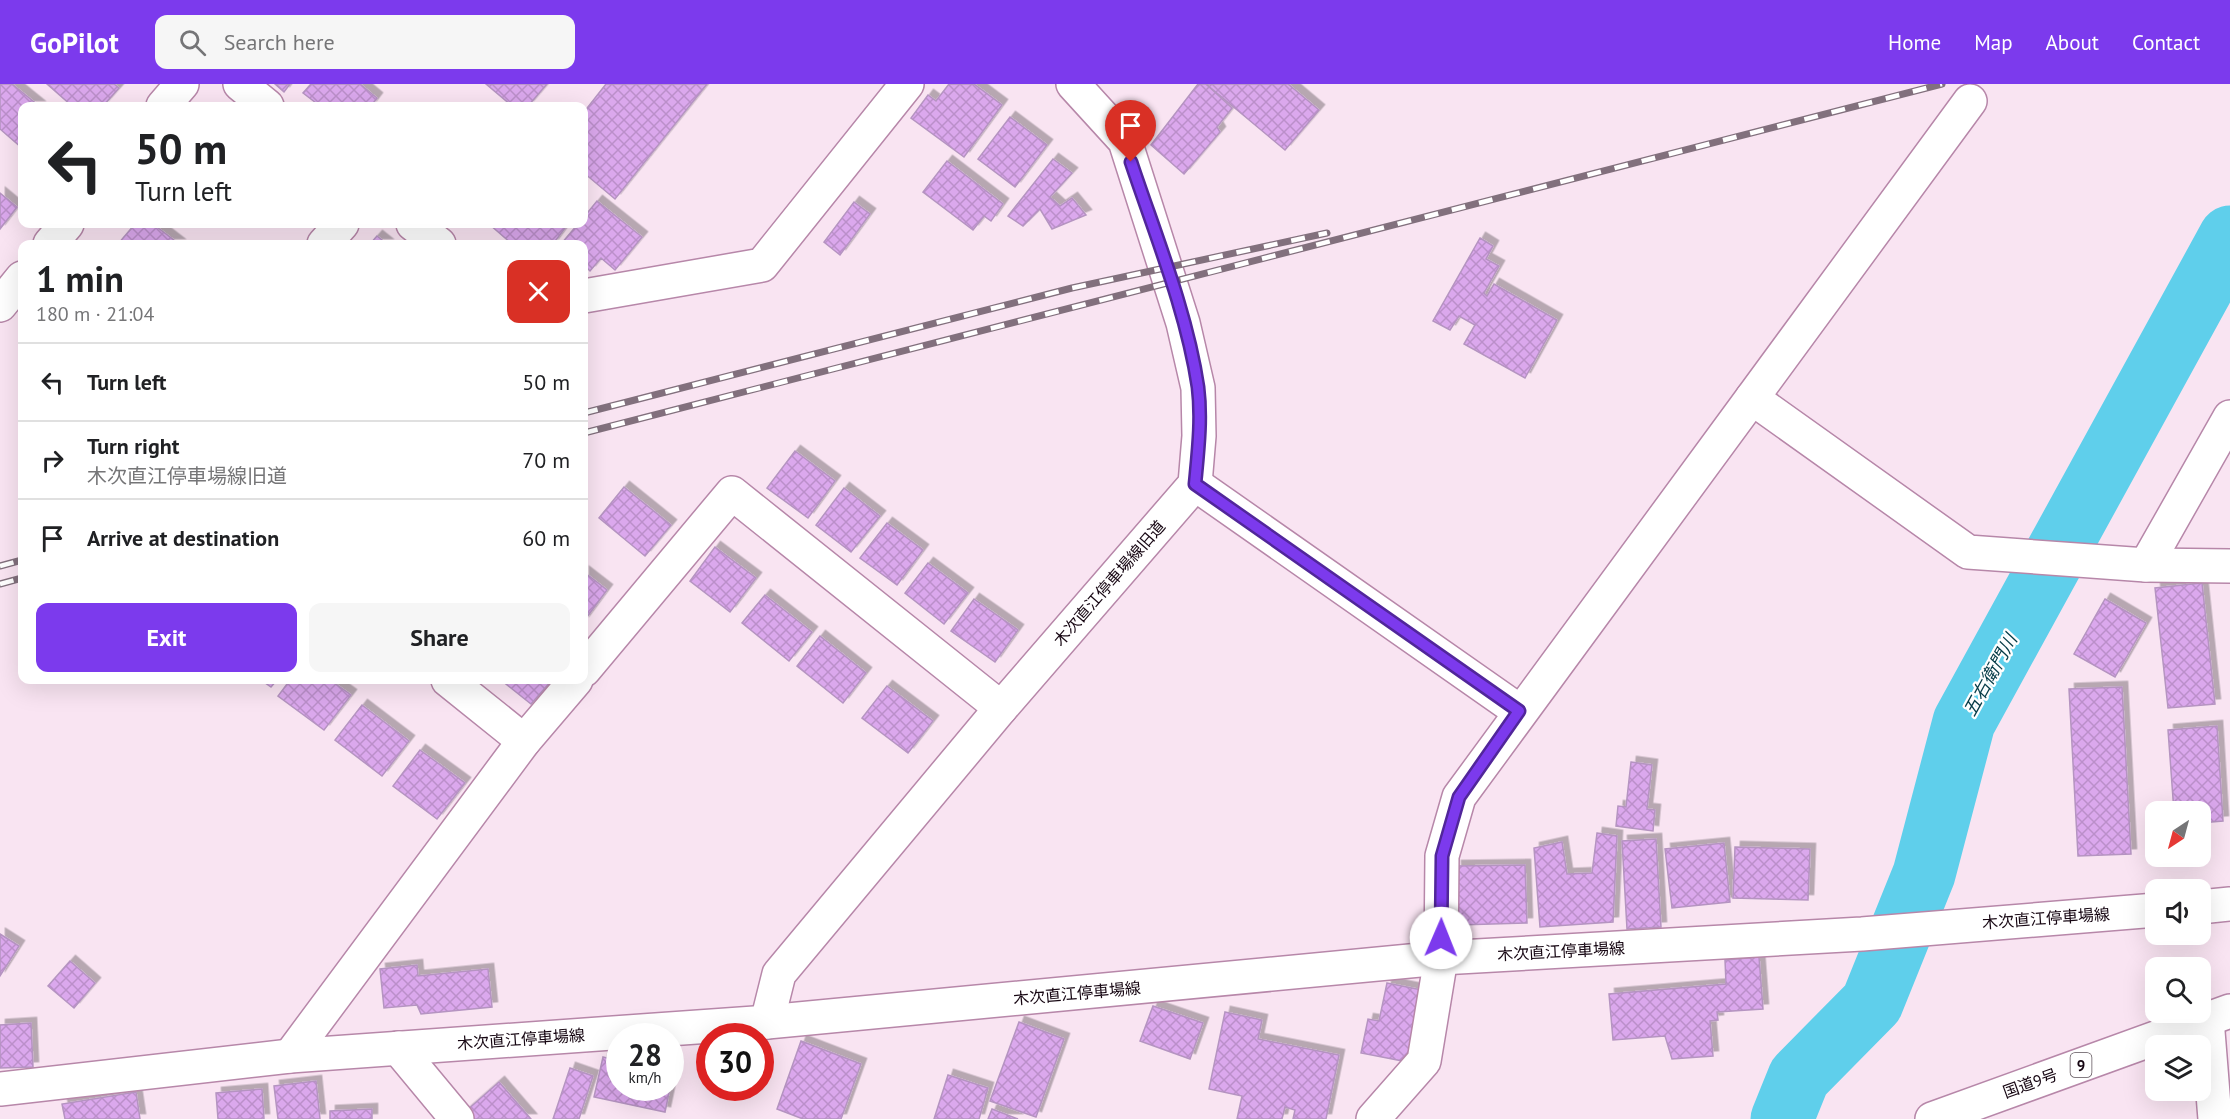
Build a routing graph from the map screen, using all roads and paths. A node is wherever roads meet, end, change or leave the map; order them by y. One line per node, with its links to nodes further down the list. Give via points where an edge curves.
1 (182, 84): 6 (main road)
2 (240, 84): 7 (main road)
3 (908, 84): 13 (main road, via 762,266)
4 (1073, 84): 17 (main road, via 1125,141 1183,323 1198,388)
5 (1970, 101): 15 (main road)
6 (166, 102)
7 (262, 102)
8 (338, 228): 10 (main road)
9 (418, 228): 11 (main road)
10 (328, 240)
11 (434, 240)
12 (18, 283): 14 (main road)
13 (588, 295)
14 (0, 305)
15 (1752, 398): 18 (main road, via 1968,552); 24 (main road)
16 (2230, 417): 18 (main road)
17 (1195, 484): 23 (main road, 木次直江停車場線旧道); 24 (main road)
18 (2146, 565): 19 (main road)
19 (2230, 566)
20 (589, 653): 23 (main road, via 732,493)
21 (453, 684): 25 (main road)
22 (573, 684): 25 (main road)
23 (1001, 708): 31 (main road, 木次直江停車場線旧道, via 779,974)
24 (1519, 711): 29 (main road, via 1459,797 1442,856)
25 (524, 741): 33 (main road)
26 (2230, 904): 27 (main road)
27 (2211, 906)
28 (2145, 911): 29 (main road, 木次直江停車場線, via 1862,934)
29 (1441, 958): 31 (main road, 木次直江停車場線); 36 (main road, via 1424,1061)
30 (2219, 1015): 37 (main road, 国道9号 / 9); 38 (main road)
31 (767, 1022): 32 (main road, 木次直江停車場線)
32 (398, 1048): 33 (main road, 木次直江停車場線); 35 (main road)
33 (290, 1056): 34 (main road, 木次直江停車場線)
34 (0, 1089)
35 (457, 1119)
36 (1372, 1119)
37 (1932, 1119)
38 (2215, 1119)

